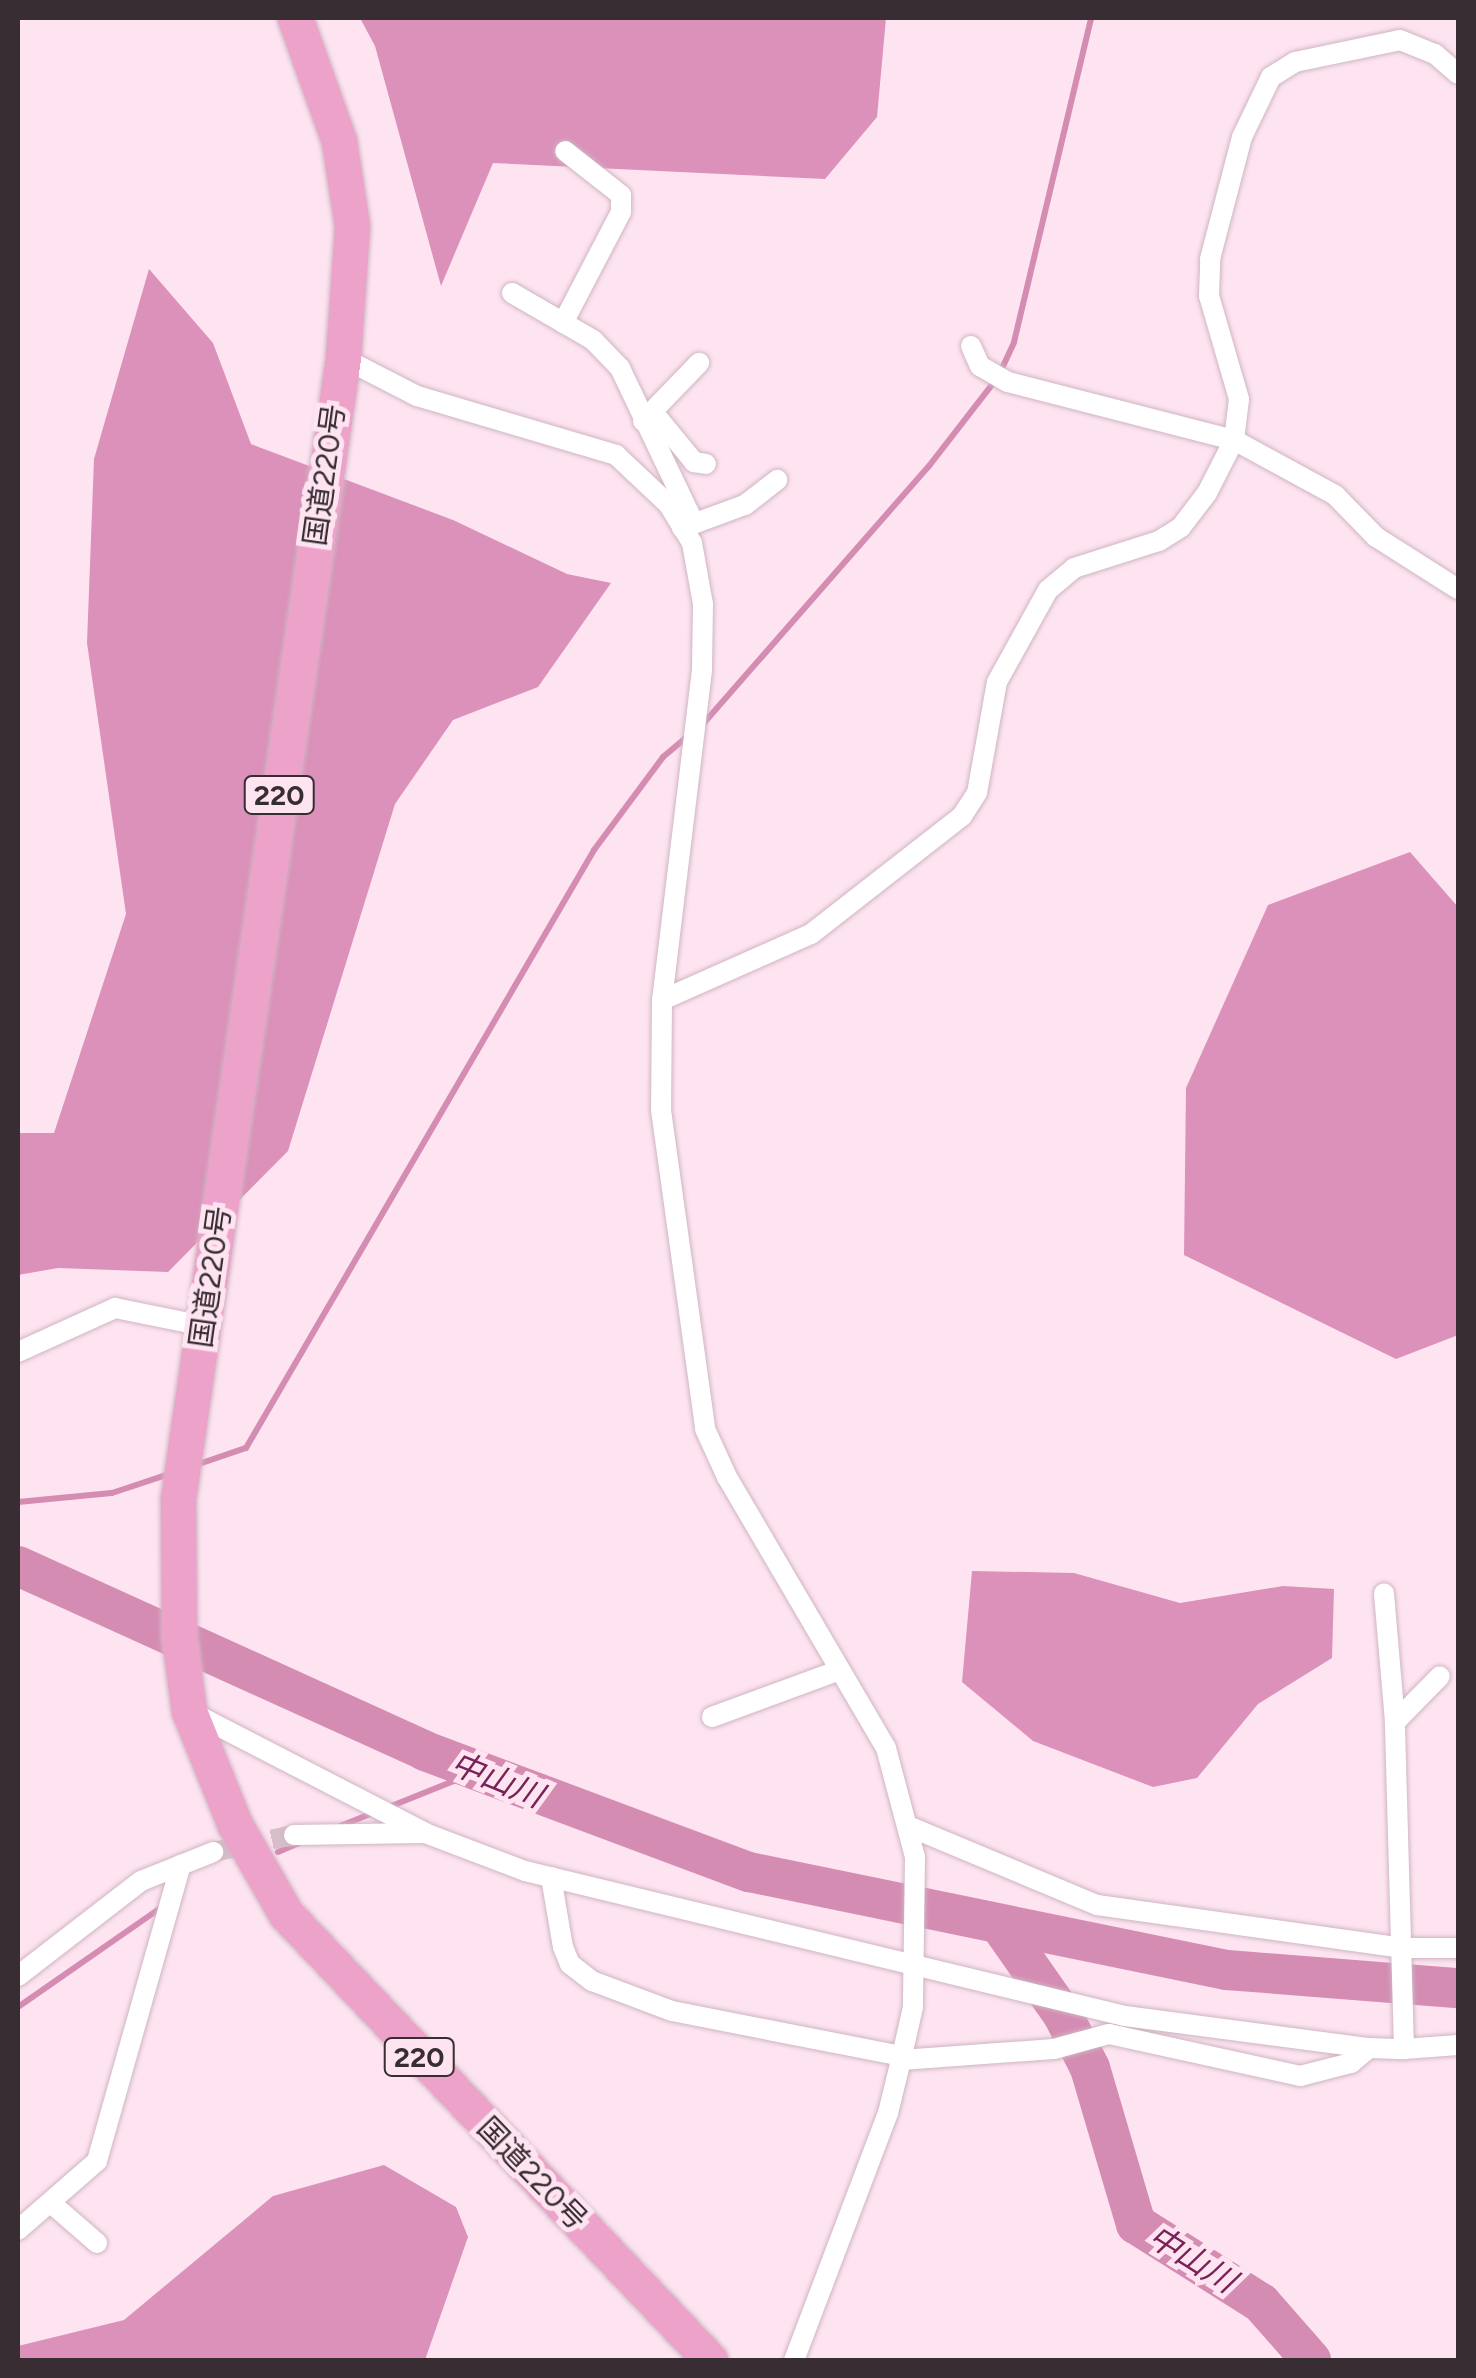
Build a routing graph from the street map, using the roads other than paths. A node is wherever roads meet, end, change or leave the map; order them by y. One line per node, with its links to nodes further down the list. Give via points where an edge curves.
1 (295, 18): 7 (highway, 国道220号 / 220, via 340,141 352,226)
2 (1458, 74): 10 (street, via 1435,54 1400,40 1294,62 1271,77 1242,137 1210,259 1208,296 1238,399)
3 (565, 150): 5 (street, via 621,195 621,212)
4 (512, 294): 5 (street)
5 (563, 323): 9 (street, via 620,368)
6 (971, 346): 10 (street, via 980,366 1008,382)
7 (343, 358): 13 (street, via 416,396 616,455); 16 (highway, 国道220号 / 220)
8 (698, 363): 9 (street)
9 (648, 416): 11 (street, via 694,462); 13 (street)
10 (1234, 440): 14 (street, via 1334,495 1376,538); 15 (street, via 1208,493 1180,527 1158,542 1074,568 1048,590 997,682 977,792 962,816 811,934)
11 (706, 464)
12 (777, 480): 13 (street, via 745,505)
13 (688, 526): 15 (street, via 703,604 702,670)
14 (1458, 589)
15 (662, 1000): 19 (street, via 661,1110 705,1429)
16 (204, 1326): 17 (street, via 115,1308); 21 (highway, 国道220号 / 220, via 178,1499)
17 (18, 1352)
18 (1384, 1593): 23 (street)
19 (837, 1671): 22 (street); 24 (street, via 886,1748)
20 (1440, 1676): 23 (street)
21 (189, 1711): 25 (street); 41 (highway, 国道220号 / 220, via 235,1825 286,1914)
22 (712, 1716)
23 (1395, 1722): 30 (street)
24 (908, 1826): 30 (street, via 1087,1902); 32 (street)
25 (425, 1833): 26 (street); 29 (street)
26 (294, 1835)
27 (213, 1852): 28 (street)
28 (181, 1865): 33 (street, via 141,1880 95,1910); 38 (street, via 97,2161)
29 (550, 1877): 32 (street); 37 (street, via 563,1947 570,1964 592,1981 672,2011)
30 (1403, 1948): 31 (street); 34 (street)
31 (1458, 1948)
32 (915, 1959): 36 (street, via 1125,2016); 37 (street)
33 (18, 1976)
34 (1404, 2044): 35 (street); 36 (street)
35 (1458, 2046)
36 (1368, 2048): 37 (street, via 1350,2064 1300,2076 1109,2034 1054,2048)
37 (901, 2058): 42 (street, via 888,2113)
38 (51, 2203): 39 (street); 40 (street)
39 (18, 2230)
40 (98, 2243)
41 (710, 2360)
42 (794, 2360)

